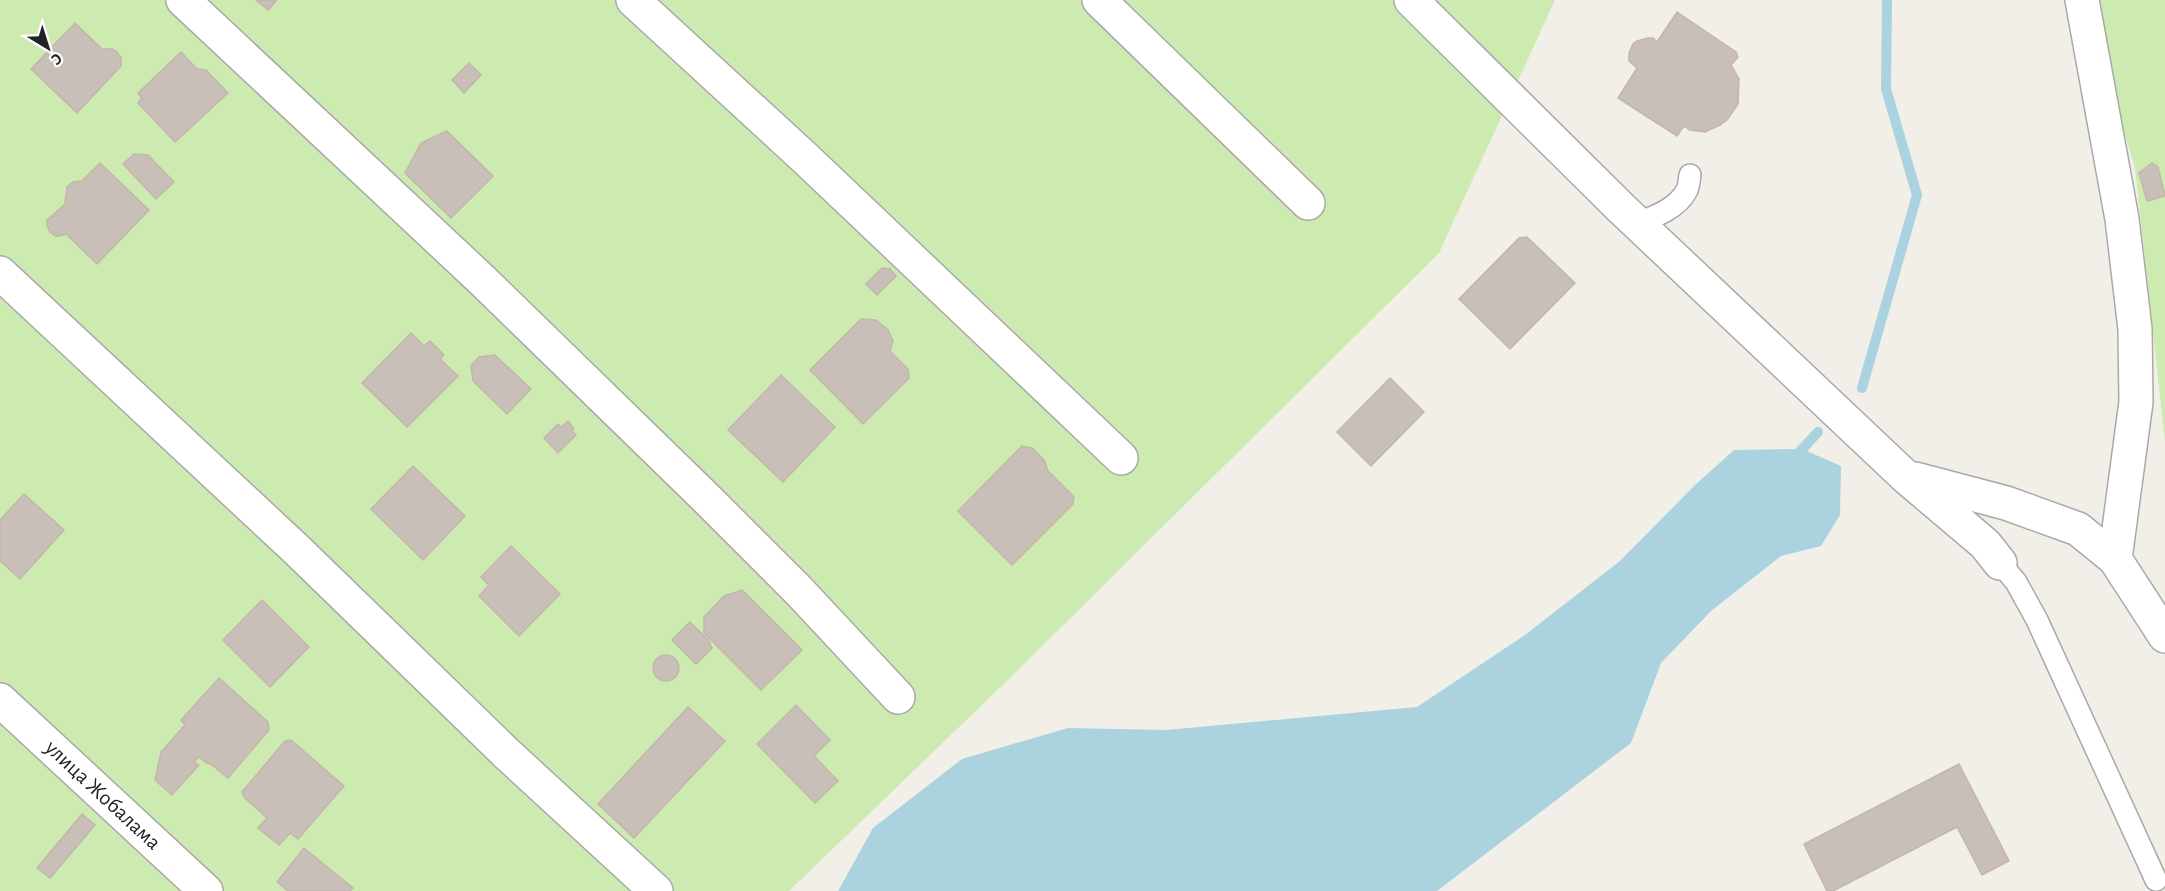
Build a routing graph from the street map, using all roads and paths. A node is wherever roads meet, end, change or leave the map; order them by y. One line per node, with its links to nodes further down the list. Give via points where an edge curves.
1 (183, 0): 15 (street, via 482,280 705,497)
2 (633, 0): 10 (street)
3 (1099, 0): 7 (street)
4 (1411, 0): 8 (street)
5 (2082, 0): 12 (street, via 2122,219 2135,329 2136,402)
6 (1690, 175): 8 (lane, via 1688,190 1678,201 1658,216)
7 (1308, 203)
8 (1637, 223): 11 (street)
9 (0, 273): 19 (street)
10 (1121, 458)
11 (1907, 478): 12 (street, via 2006,503 2078,529); 13 (street, via 1985,544)
12 (2115, 559): 14 (street)
13 (2000, 563): 17 (lane, via 2016,582 2037,620)
14 (2165, 636)
15 (898, 697)
16 (0, 700): 18 (street, улица Жобалама)
17 (2156, 880)
18 (206, 891)
19 (656, 891)

